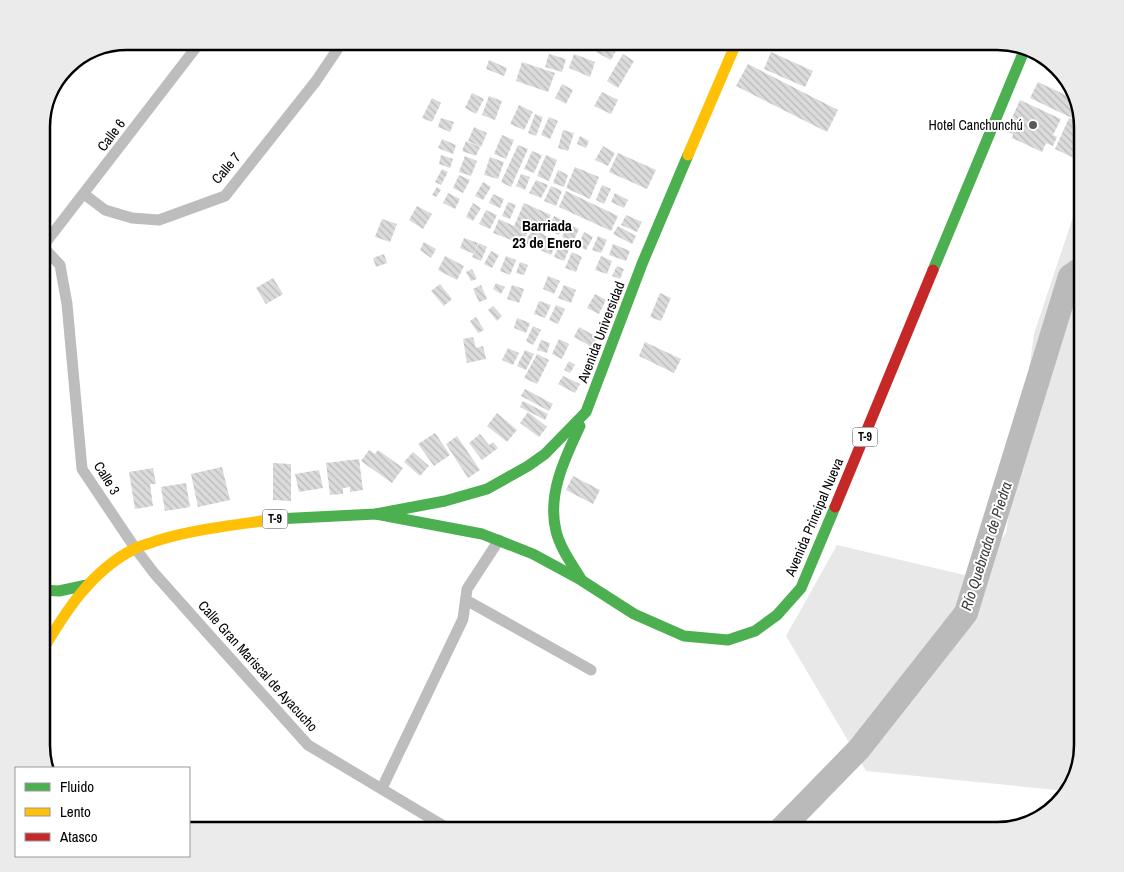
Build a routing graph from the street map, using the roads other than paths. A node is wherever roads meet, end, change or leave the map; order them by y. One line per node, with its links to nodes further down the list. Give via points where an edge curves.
1 (194, 50): 5 (street, Calle 6)
2 (337, 50): 5 (street, Calle 7, via 225,196 159,220 132,218 105,210)
3 (733, 50): 8 (main road, Avenida Universidad / T-9, via 642,264)
4 (1023, 54): 12 (main road, Avenida Principal Nueva / T-9, via 801,588 777,615 755,631 728,640 684,636 634,614)
5 (84, 194): 6 (street, Calle 6)
6 (50, 236)
7 (50, 254): 11 (street, Calle 3, via 60,265 67,304 82,469)
8 (586, 412): 9 (main road, Avenida Universidad / T-9, via 545,454 486,489 445,501); 12 (main road, T-9, via 560,476 554,513 556,530)
9 (376, 514): 10 (main road, Avenida Principal Nueva / T-9); 11 (main road, T-9, via 282,518 175,535)
10 (499, 540): 12 (main road, Avenida Principal Nueva / T-9); 15 (street, via 467,589)
11 (135, 548): 13 (main road, T-9, via 110,564); 18 (street, Calle Gran Mariscal de Ayacucho, via 308,745)
12 (581, 580)
13 (87, 585): 14 (main road, via 70,591); 16 (main road, T-9)
14 (50, 592)
15 (466, 600): 17 (street); 18 (street, via 463,620)
16 (50, 638)
17 (591, 670)
18 (382, 788): 19 (street, Calle Gran Mariscal de Ayacucho)
19 (437, 822)

